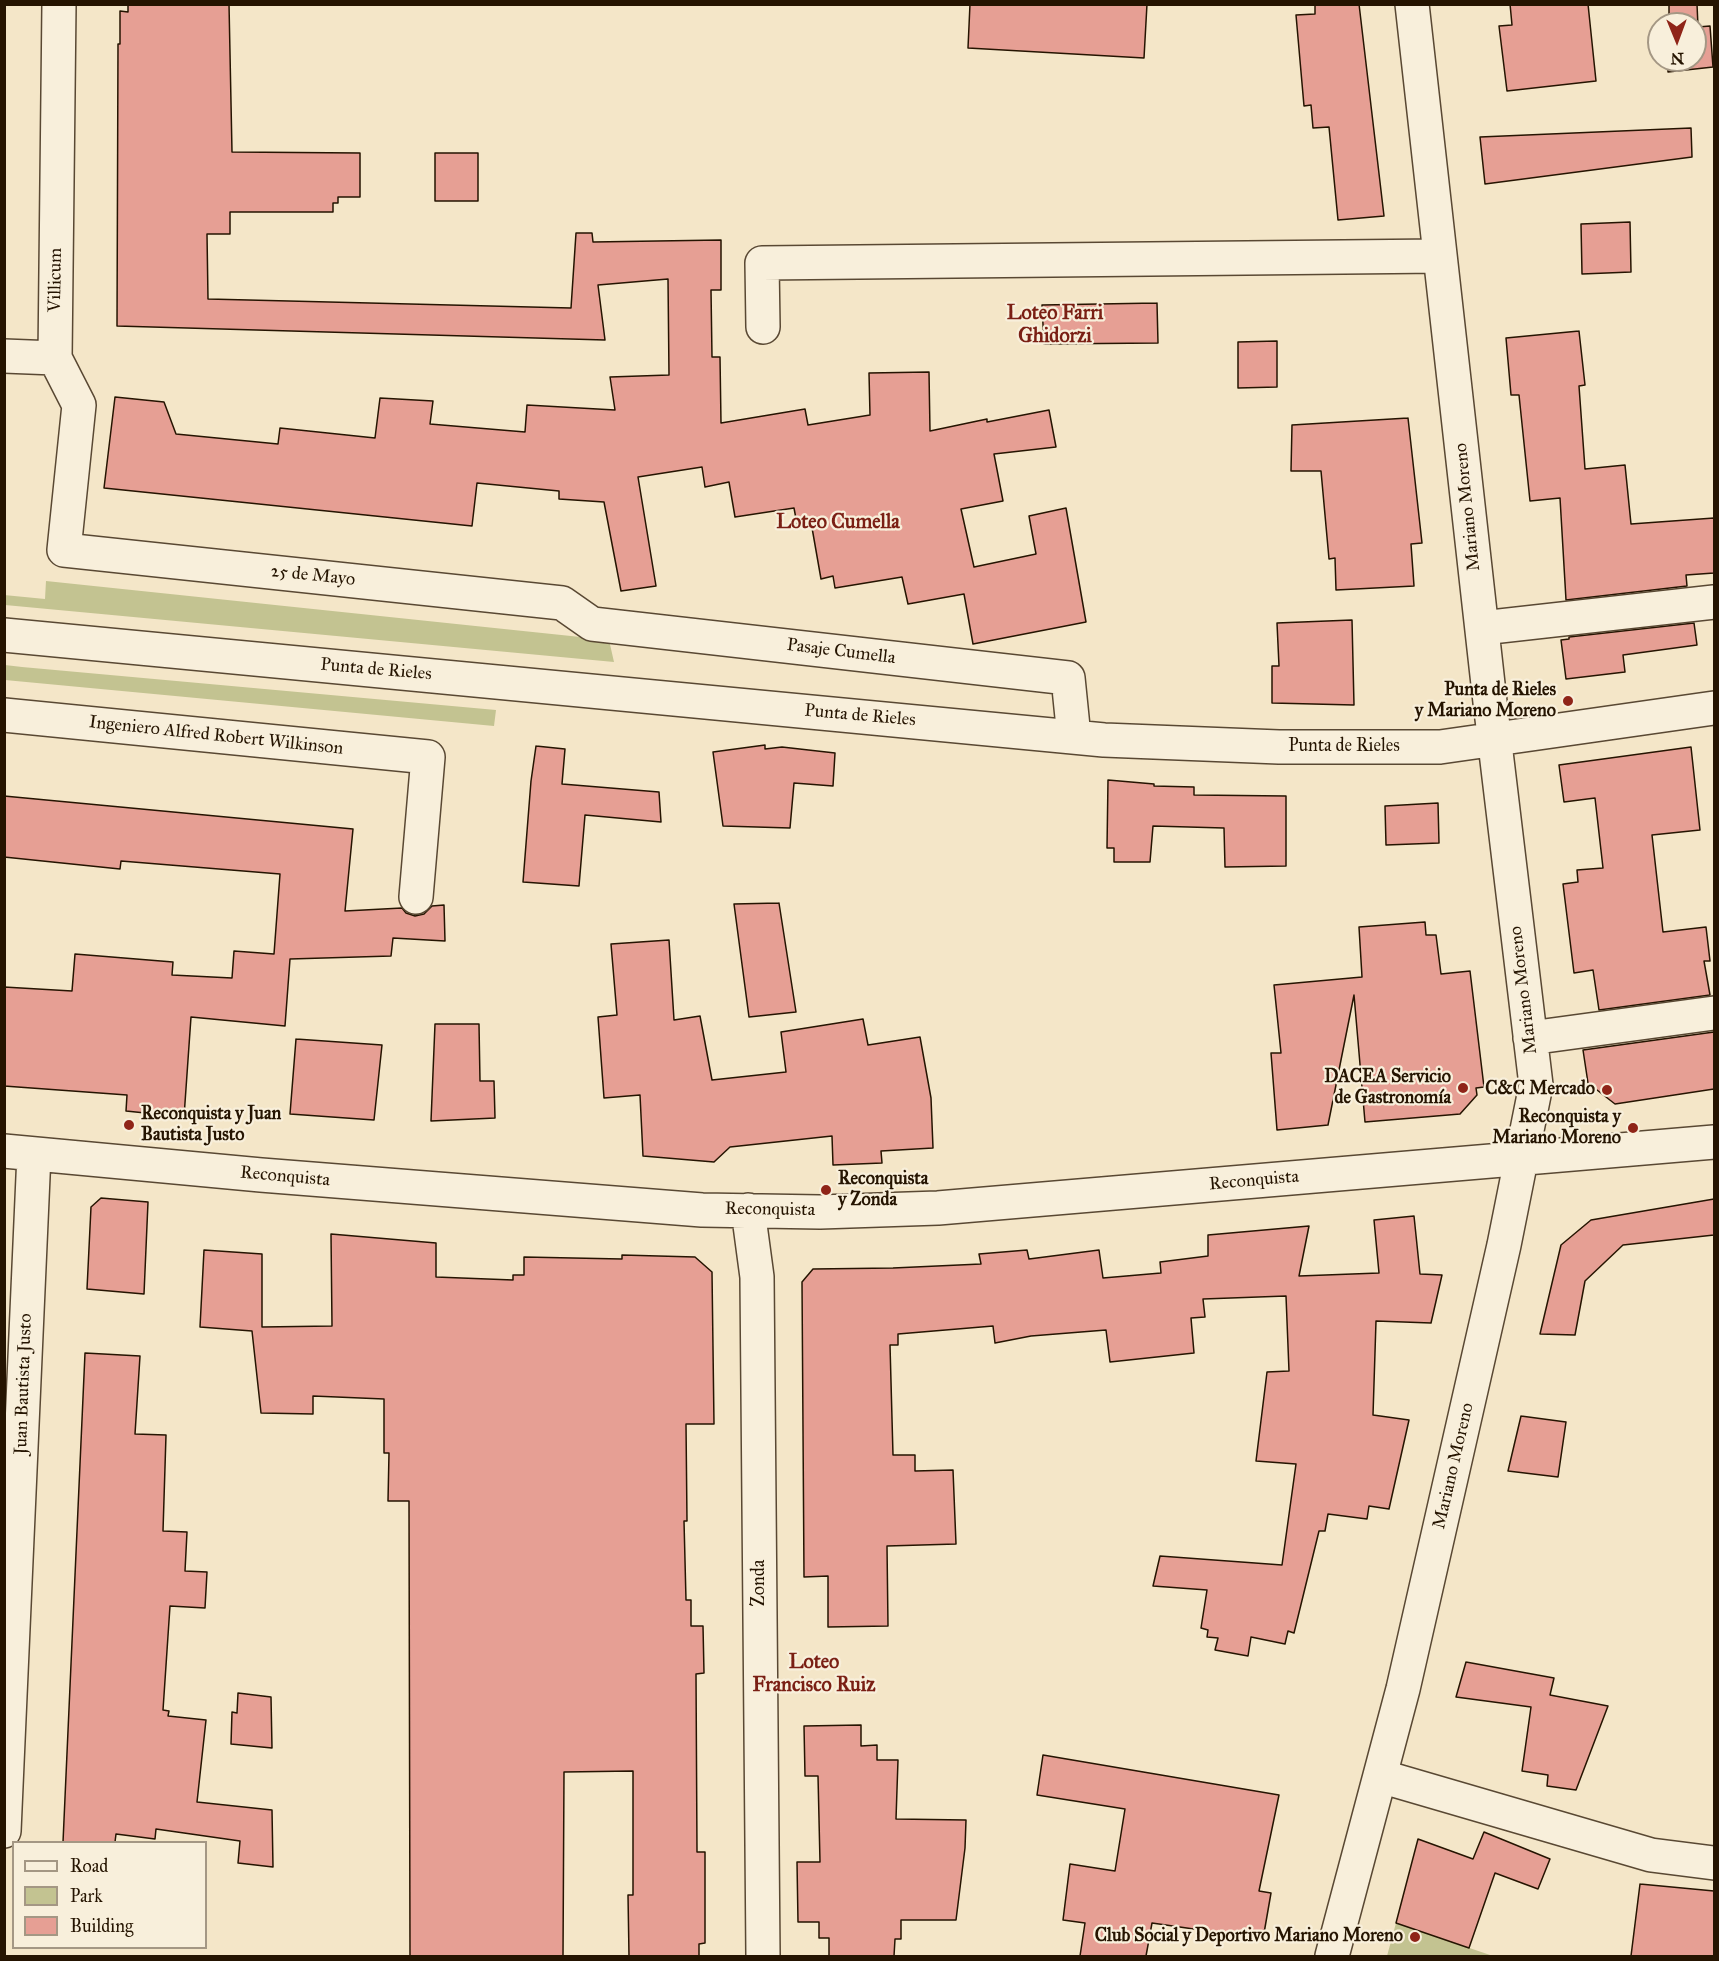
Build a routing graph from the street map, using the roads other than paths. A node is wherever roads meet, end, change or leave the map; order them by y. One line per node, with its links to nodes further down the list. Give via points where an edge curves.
1 (59, 4): 6 (street, Villicum)
2 (1412, 4): 3 (street, Mariano Moreno)
3 (1440, 256): 4 (street, via 762,263); 10 (street, Mariano Moreno)
4 (763, 327)
5 (4, 356): 6 (street)
6 (55, 358): 7 (street, Villicum, via 79,405)
7 (64, 549): 9 (street, 25 de Mayo)
8 (1714, 602): 10 (street)
9 (562, 603): 14 (street, Pasaje Cumella, via 592,624 1068,678)
10 (1482, 628): 15 (street, Mariano Moreno)
11 (4, 635): 14 (street, Punta de Rieles)
12 (1714, 708): 15 (street, Punta de Rieles)
13 (4, 715): 16 (street, Ingeniero Alfred Robert Wilkinson, via 428,756)
14 (1074, 737): 15 (street, Punta de Rieles, via 1279,747 1440,747)
15 (1494, 740): 18 (street, Mariano Moreno)
16 (416, 897)
17 (1714, 1013): 18 (street)
18 (1530, 1038): 21 (street, Mariano Moreno, via 1536,1085)
19 (1714, 1142): 21 (street, Reconquista)
20 (19, 1152): 22 (street, Reconquista, via 261,1175 702,1210); 24 (street, Juan Bautista Justo)
21 (1522, 1158): 22 (street, Reconquista, via 938,1208); 23 (street, Mariano Moreno)
22 (748, 1210): 26 (street, Zonda, via 757,1277)
23 (1380, 1776): 25 (street, via 1651,1855); 27 (street, Mariano Moreno)
24 (4, 1831)
25 (1714, 1863)
26 (763, 1956)
27 (1332, 1956)

